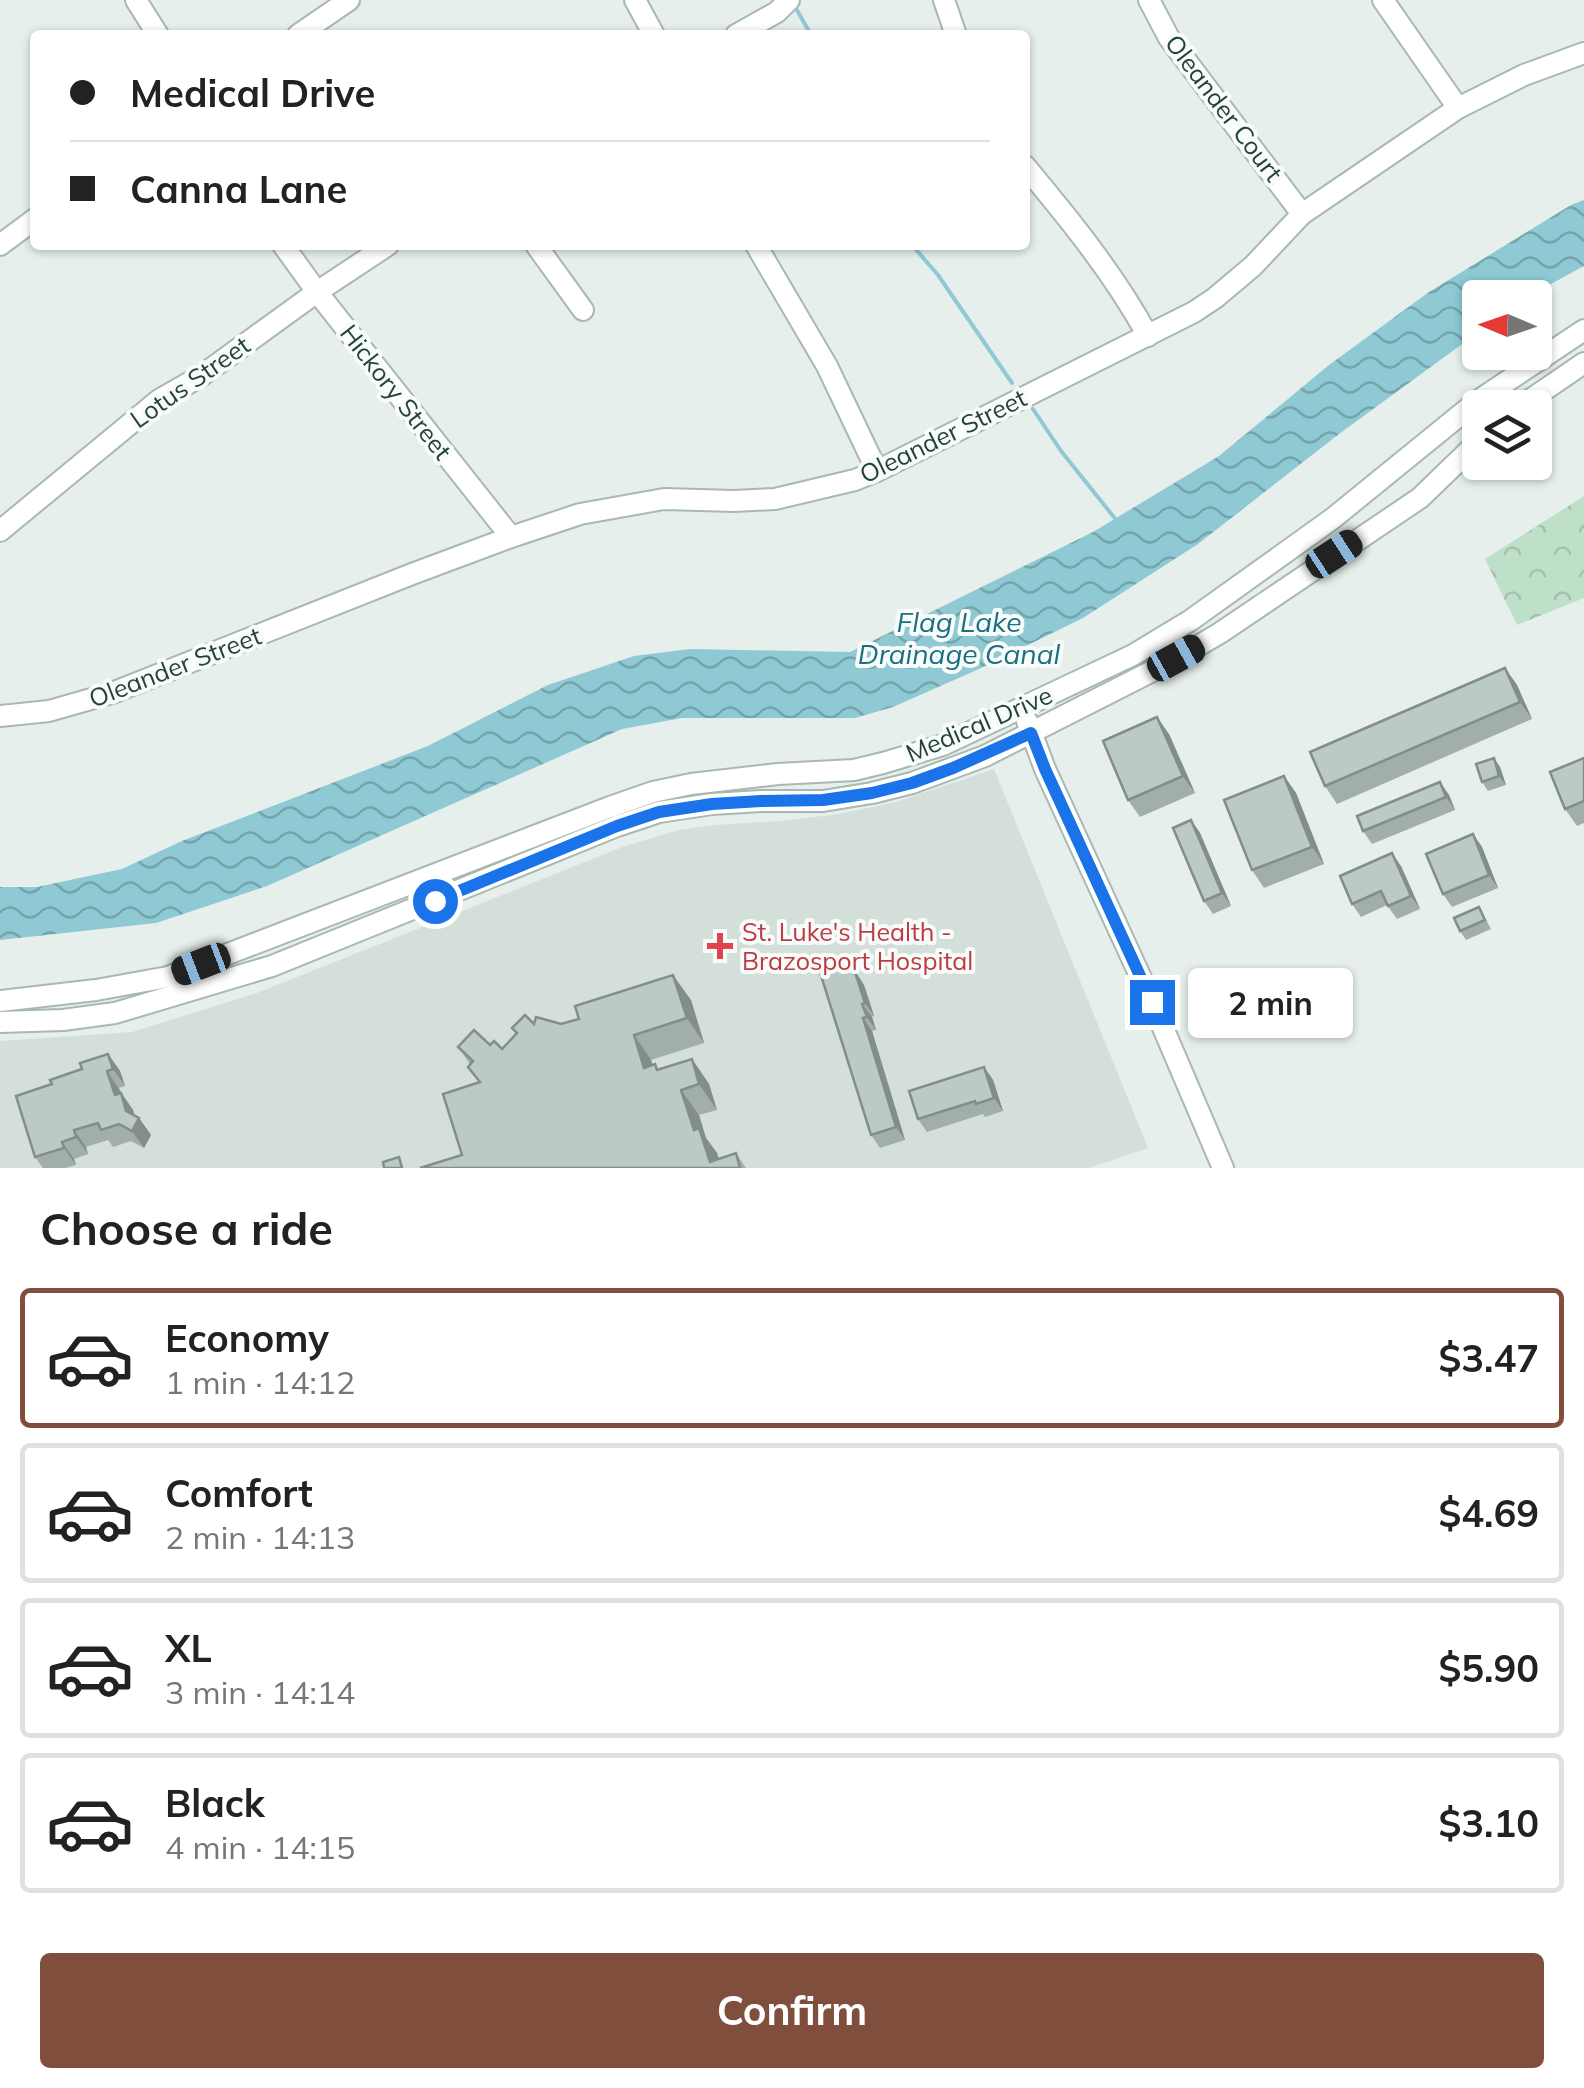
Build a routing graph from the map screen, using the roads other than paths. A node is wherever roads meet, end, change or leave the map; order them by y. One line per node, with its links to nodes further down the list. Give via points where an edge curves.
1 (136, 0): 8 (street)
2 (350, 0): 9 (street)
3 (635, 0): 10 (street)
4 (788, 0): 11 (street)
5 (944, 0): 12 (street)
6 (1149, 0): 16 (street, Oleander Court, via 1169,38)
7 (1383, 0): 14 (street)
8 (155, 30)
9 (305, 30)
10 (651, 30)
11 (745, 30)
12 (954, 30)
13 (1584, 54): 14 (street, Oleander Street)
14 (1458, 108): 16 (street, Oleander Street)
15 (1030, 172): 26 (street)
16 (1302, 214): 26 (street, Oleander Street, via 1235,282)
17 (30, 223): 18 (street)
18 (0, 245)
19 (287, 250): 23 (street, Hickory Street)
20 (380, 250): 23 (street, Lotus Street)
21 (540, 250): 24 (street)
22 (759, 250): 30 (street, via 827,366)
23 (317, 292): 31 (street, Lotus Street, via 159,400); 32 (street, Hickory Street)
24 (584, 310)
25 (1584, 330): 33 (street, Medical Drive, via 1476,402 1332,519 1191,620)
26 (1148, 336): 30 (street, Oleander Street)
27 (1584, 363): 28 (street)
28 (1544, 390)
29 (1462, 457): 35 (street, Medical Drive, via 1420,498 1220,634)
30 (877, 471): 32 (street, Oleander Street, via 775,499 628,504)
31 (3, 523)
32 (511, 537): 34 (street, Oleander Street, via 112,693 49,712)
33 (1022, 709): 35 (street); 36 (street, Medical Drive, via 942,745 854,770 728,778 653,792 168,977)
34 (0, 716)
35 (1031, 733): 37 (street, Medical Drive, via 953,768 872,793 659,812 272,966 115,1013); 38 (street)
36 (0, 1001)
37 (0, 1022)
38 (1223, 1168)

